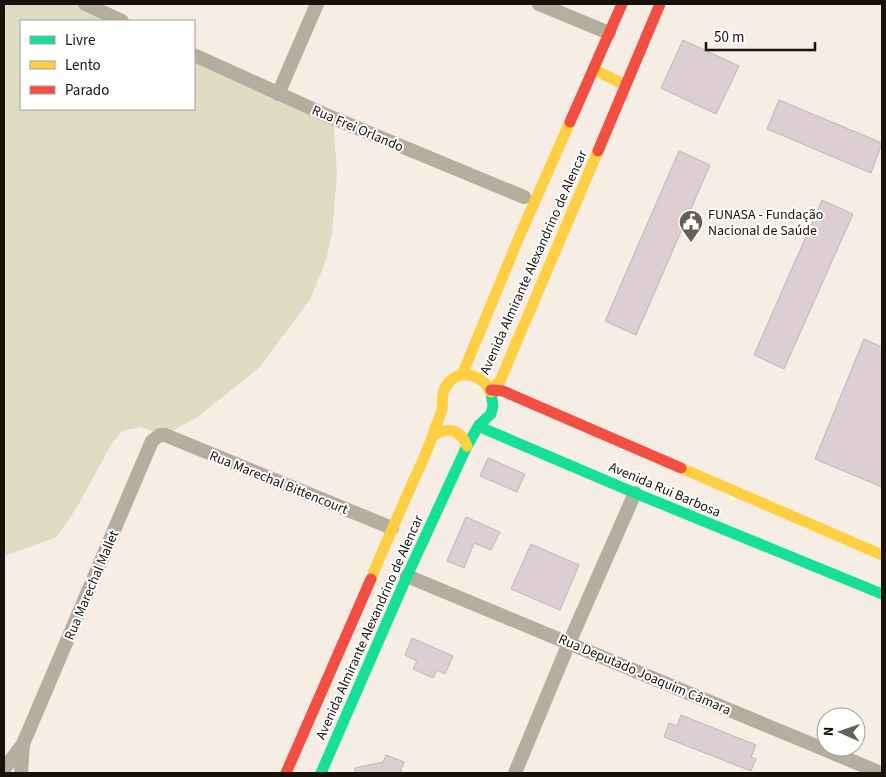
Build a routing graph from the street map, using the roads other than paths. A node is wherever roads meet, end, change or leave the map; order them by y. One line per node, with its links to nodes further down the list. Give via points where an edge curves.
1 (85, 4): 6 (street)
2 (317, 4): 11 (street)
3 (539, 4): 7 (street)
4 (622, 4): 7 (main road, Avenida Almirante Alexandrino de Alencar)
5 (660, 4): 10 (main road, Avenida Almirante Alexandrino de Alencar)
6 (120, 20)
7 (609, 33): 9 (main road, Avenida Almirante Alexandrino de Alencar)
8 (195, 55): 11 (street, Rua Frei Orlando)
9 (593, 69): 10 (main road); 13 (main road, Avenida Almirante Alexandrino de Alencar)
10 (625, 85): 14 (main road, Avenida Almirante Alexandrino de Alencar, via 500,381)
11 (278, 94): 12 (street, Rua Frei Orlando)
12 (524, 196)
13 (462, 375): 14 (main road, Avenida Rui Barbosa, via 479,378); 15 (main road, Avenida Almirante Alexandrino de Alencar, via 444,388)
14 (491, 390): 16 (main road, Avenida Almirante Alexandrino de Alencar, via 494,398 491,414); 24 (main road, Avenida Rui Barbosa, via 503,391)
15 (442, 410): 16 (main road, Avenida Rui Barbosa, via 458,426); 18 (main road, Avenida Almirante Alexandrino de Alencar)
16 (479, 425): 19 (main road, Avenida Rui Barbosa); 20 (main road, Avenida Almirante Alexandrino de Alencar)
17 (165, 435): 23 (street, Rua Marechal Bittencourt); 28 (street, Rua Marechal Mallet, via 152,441)
18 (433, 436): 20 (main road, via 444,429 457,431); 23 (main road, Avenida Almirante Alexandrino de Alencar)
19 (505, 437): 21 (main road, via 486,438); 22 (main road, Avenida Rui Barbosa)
20 (467, 446): 21 (main road, Avenida Almirante Alexandrino de Alencar)
21 (461, 460): 25 (main road, Avenida Almirante Alexandrino de Alencar)
22 (636, 493): 26 (main road, Avenida Rui Barbosa); 27 (street)
23 (392, 528): 31 (main road, Avenida Almirante Alexandrino de Alencar)
24 (882, 555)
25 (407, 576): 27 (street, Rua Deputado Joaquim Câmara); 32 (main road, Avenida Almirante Alexandrino de Alencar)
26 (882, 594)
27 (570, 642): 33 (street); 34 (street, Rua Deputado Joaquim Câmara)
28 (23, 744): 29 (street, Rua Marechal Mallet); 30 (street, Rua Marechal Mallet)
29 (4, 772)
30 (21, 773)
31 (286, 773)
32 (321, 773)
33 (515, 773)
34 (881, 773)

